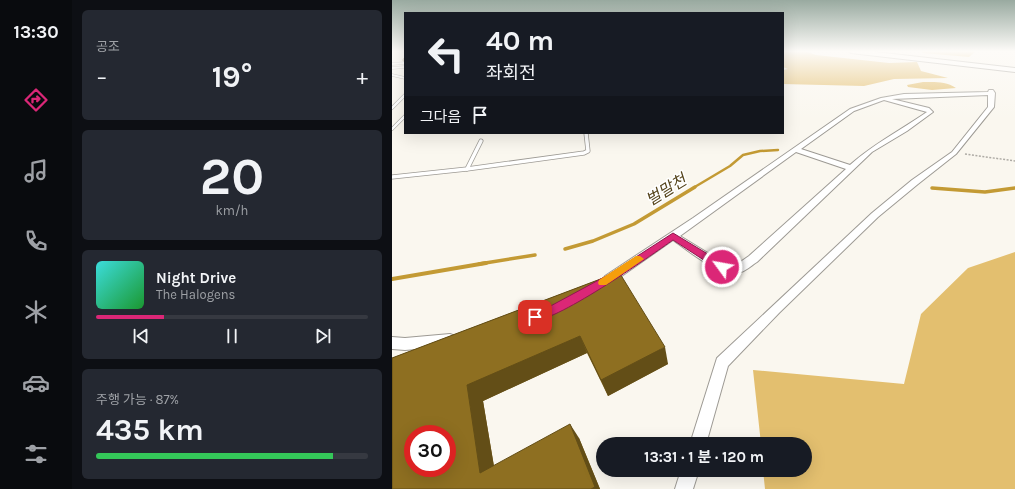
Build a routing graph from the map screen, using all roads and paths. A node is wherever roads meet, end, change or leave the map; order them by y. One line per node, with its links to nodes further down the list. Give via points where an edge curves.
1 (392, 75): 2 (lane)
2 (404, 78)
3 (404, 96): 5 (lane)
4 (883, 99): 10 (street, via 852,110); 11 (street, via 991,92 992,107); 13 (street, via 927,109 930,112 870,151)
5 (392, 108)
6 (404, 117): 7 (lane)
7 (392, 129)
8 (586, 134): 14 (lane, via 588,151 584,153)
9 (481, 141): 14 (lane)
10 (796, 150): 13 (street); 16 (street)
11 (954, 153): 12 (path); 20 (street, via 876,214 722,363)
12 (1015, 160)
13 (850, 168): 16 (street, via 753,259 738,269 722,267)
14 (467, 169): 15 (lane)
15 (392, 177)
16 (673, 236): 17 (street)
17 (598, 285)
18 (458, 340): 19 (street)
19 (392, 344)
20 (700, 437)
21 (688, 477): 22 (street)
22 (684, 489)

